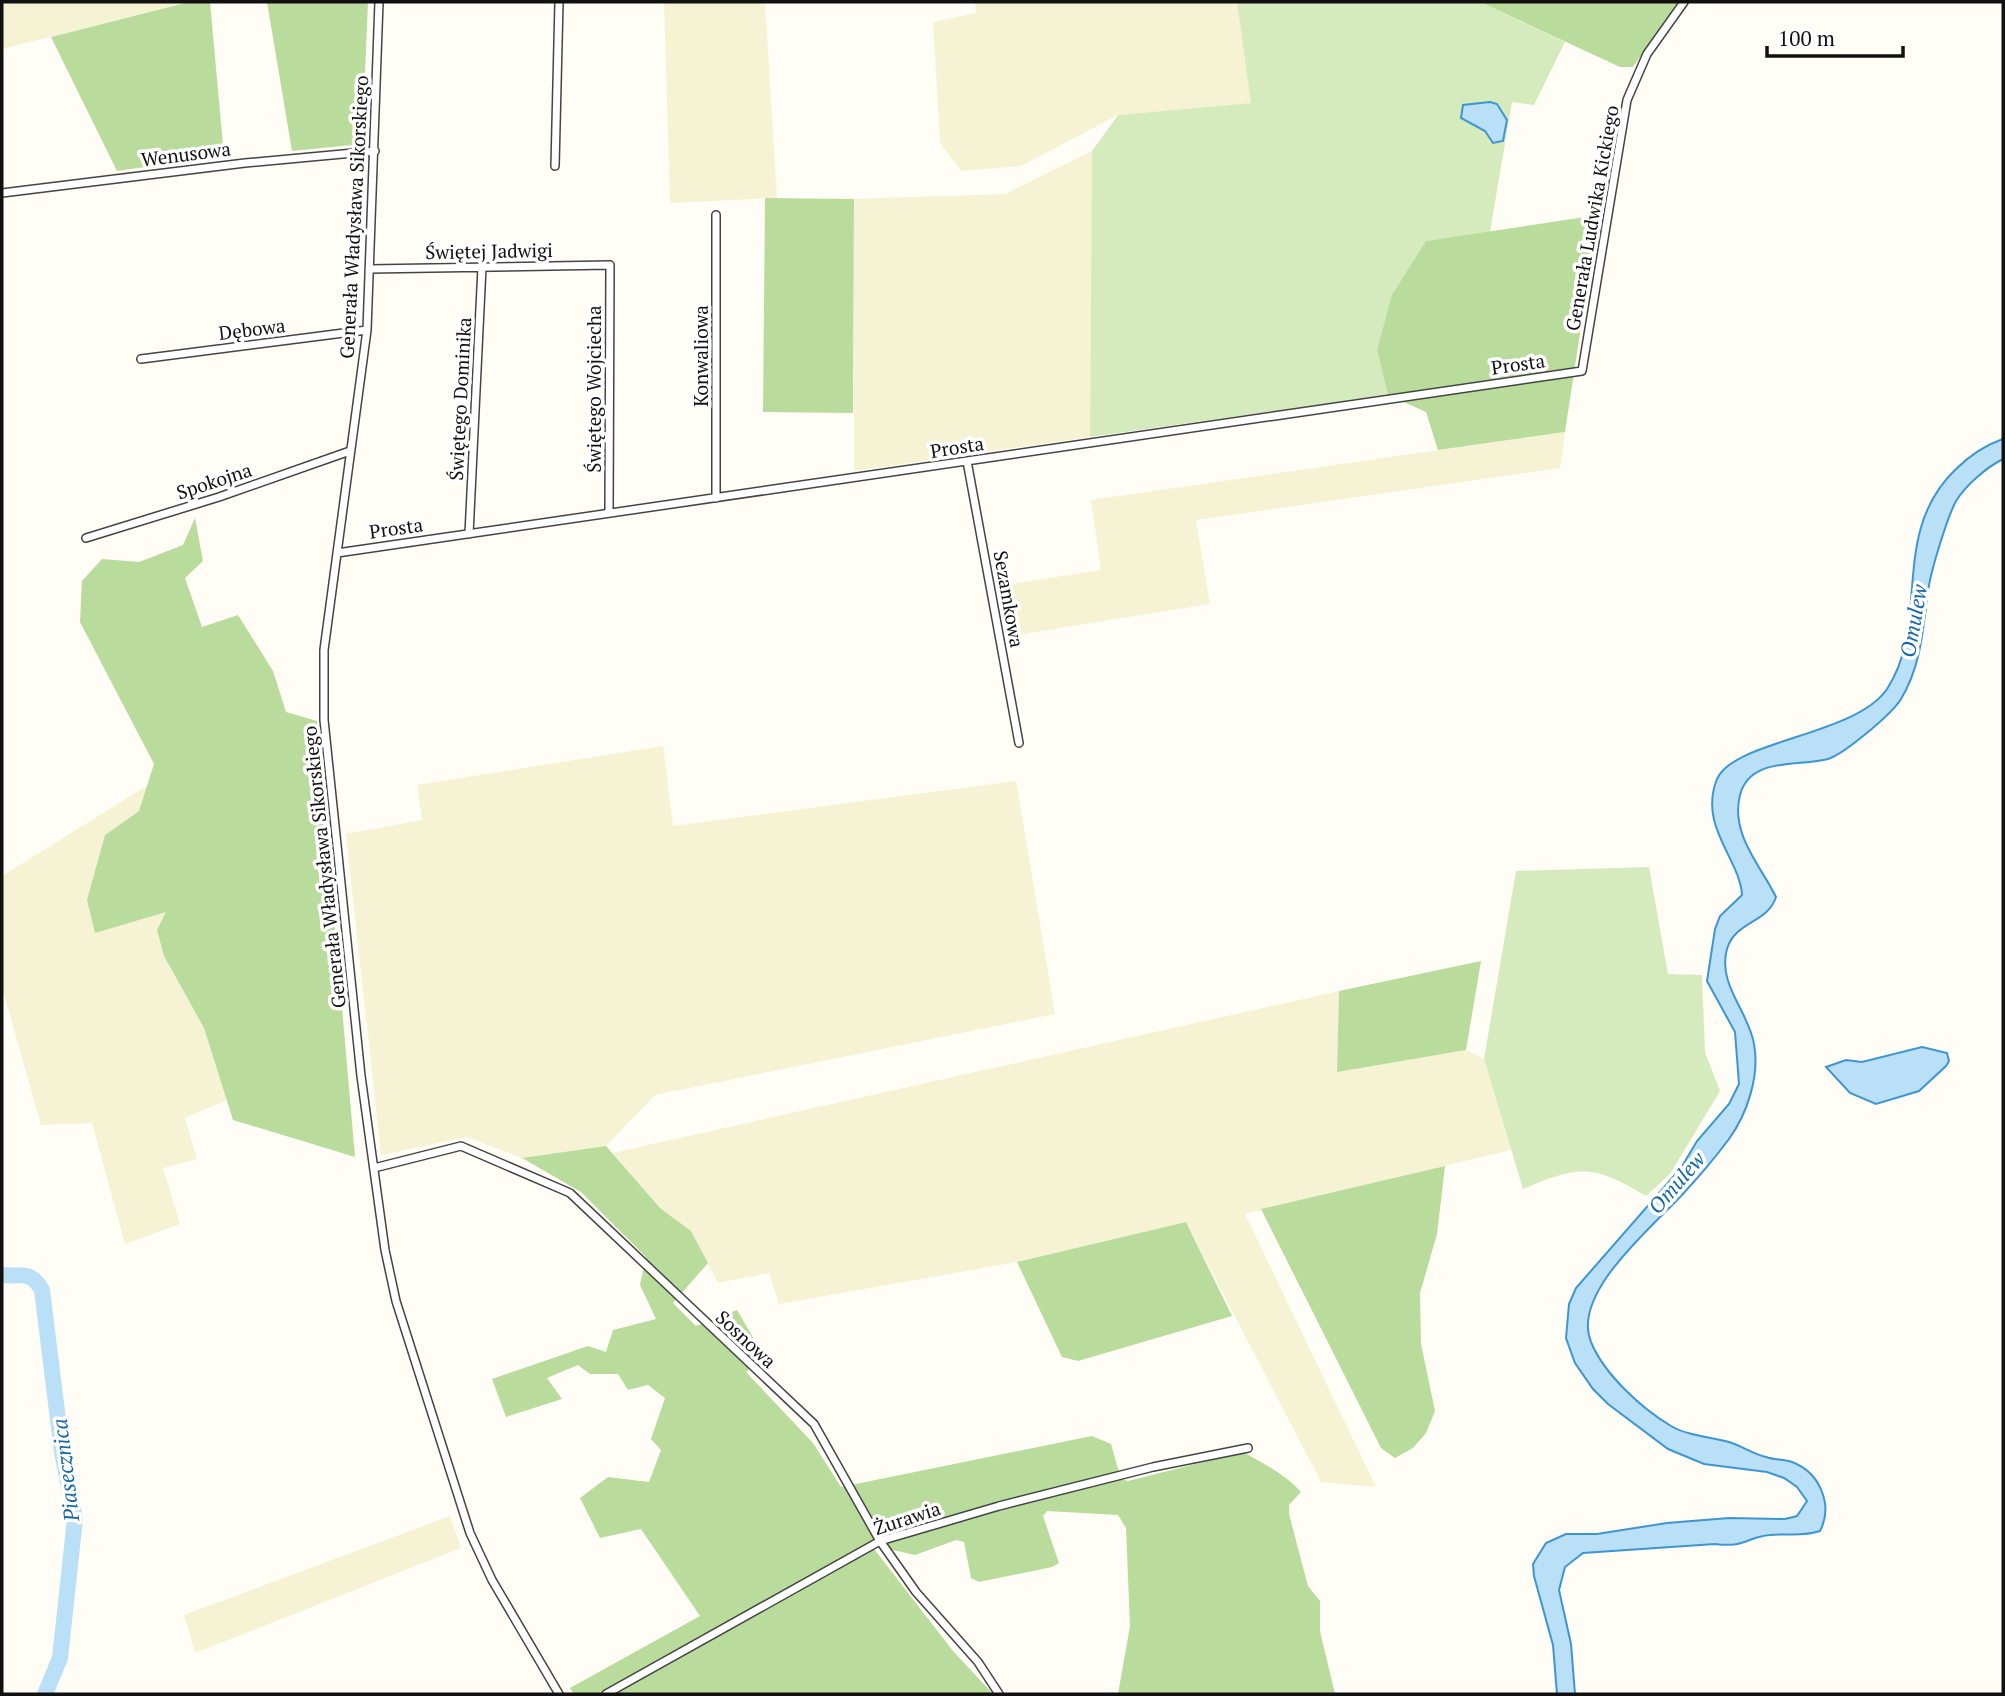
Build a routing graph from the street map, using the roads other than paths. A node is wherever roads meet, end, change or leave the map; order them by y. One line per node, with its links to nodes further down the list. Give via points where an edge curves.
1 (379, 2): 4 (street, Generała Władysława Sikorskiego)
2 (559, 2): 5 (street)
3 (1684, 2): 13 (street, Generała Ludwika Kickiego, via 1660,31 1627,100)
4 (375, 151): 6 (street, Wenusowa); 10 (street, Generała Władysława Sikorskiego)
5 (555, 166)
6 (2, 193)
7 (716, 215): 16 (street, Konwaliowa)
8 (610, 265): 9 (street, Świętej Jadwigi); 17 (street, Świętego Wojciecha)
9 (482, 267): 10 (street, Świętej Jadwigi); 18 (street, Świętego Dominika)
10 (369, 269): 11 (street, Generała Władysława Sikorskiego)
11 (367, 330): 12 (street, Dębowa); 14 (street, Generała Władysława Sikorskiego)
12 (141, 359)
13 (1582, 371): 15 (street, Prosta)
14 (350, 451): 19 (street, Spokojna, via 219,498); 20 (street, Generała Władysława Sikorskiego)
15 (967, 461): 16 (street, Prosta); 21 (street, Sezamkowa)
16 (716, 498): 17 (street, Prosta)
17 (610, 513): 18 (street, Prosta)
18 (469, 534): 20 (street, Prosta)
19 (86, 538)
20 (337, 553): 22 (street, Generała Władysława Sikorskiego, via 324,650 324,720)
21 (1019, 743)
22 (374, 1168): 24 (street, Sosnowa, via 461,1146 570,1193 814,1424); 25 (street, Generała Władysława Sikorskiego, via 396,1301 470,1533)
23 (1248, 1448): 24 (street, Żurawia, via 1153,1467)
24 (880, 1541): 26 (street, Żurawia); 27 (street, Sosnowa)
25 (559, 1694)
26 (606, 1694)
27 (999, 1694)

